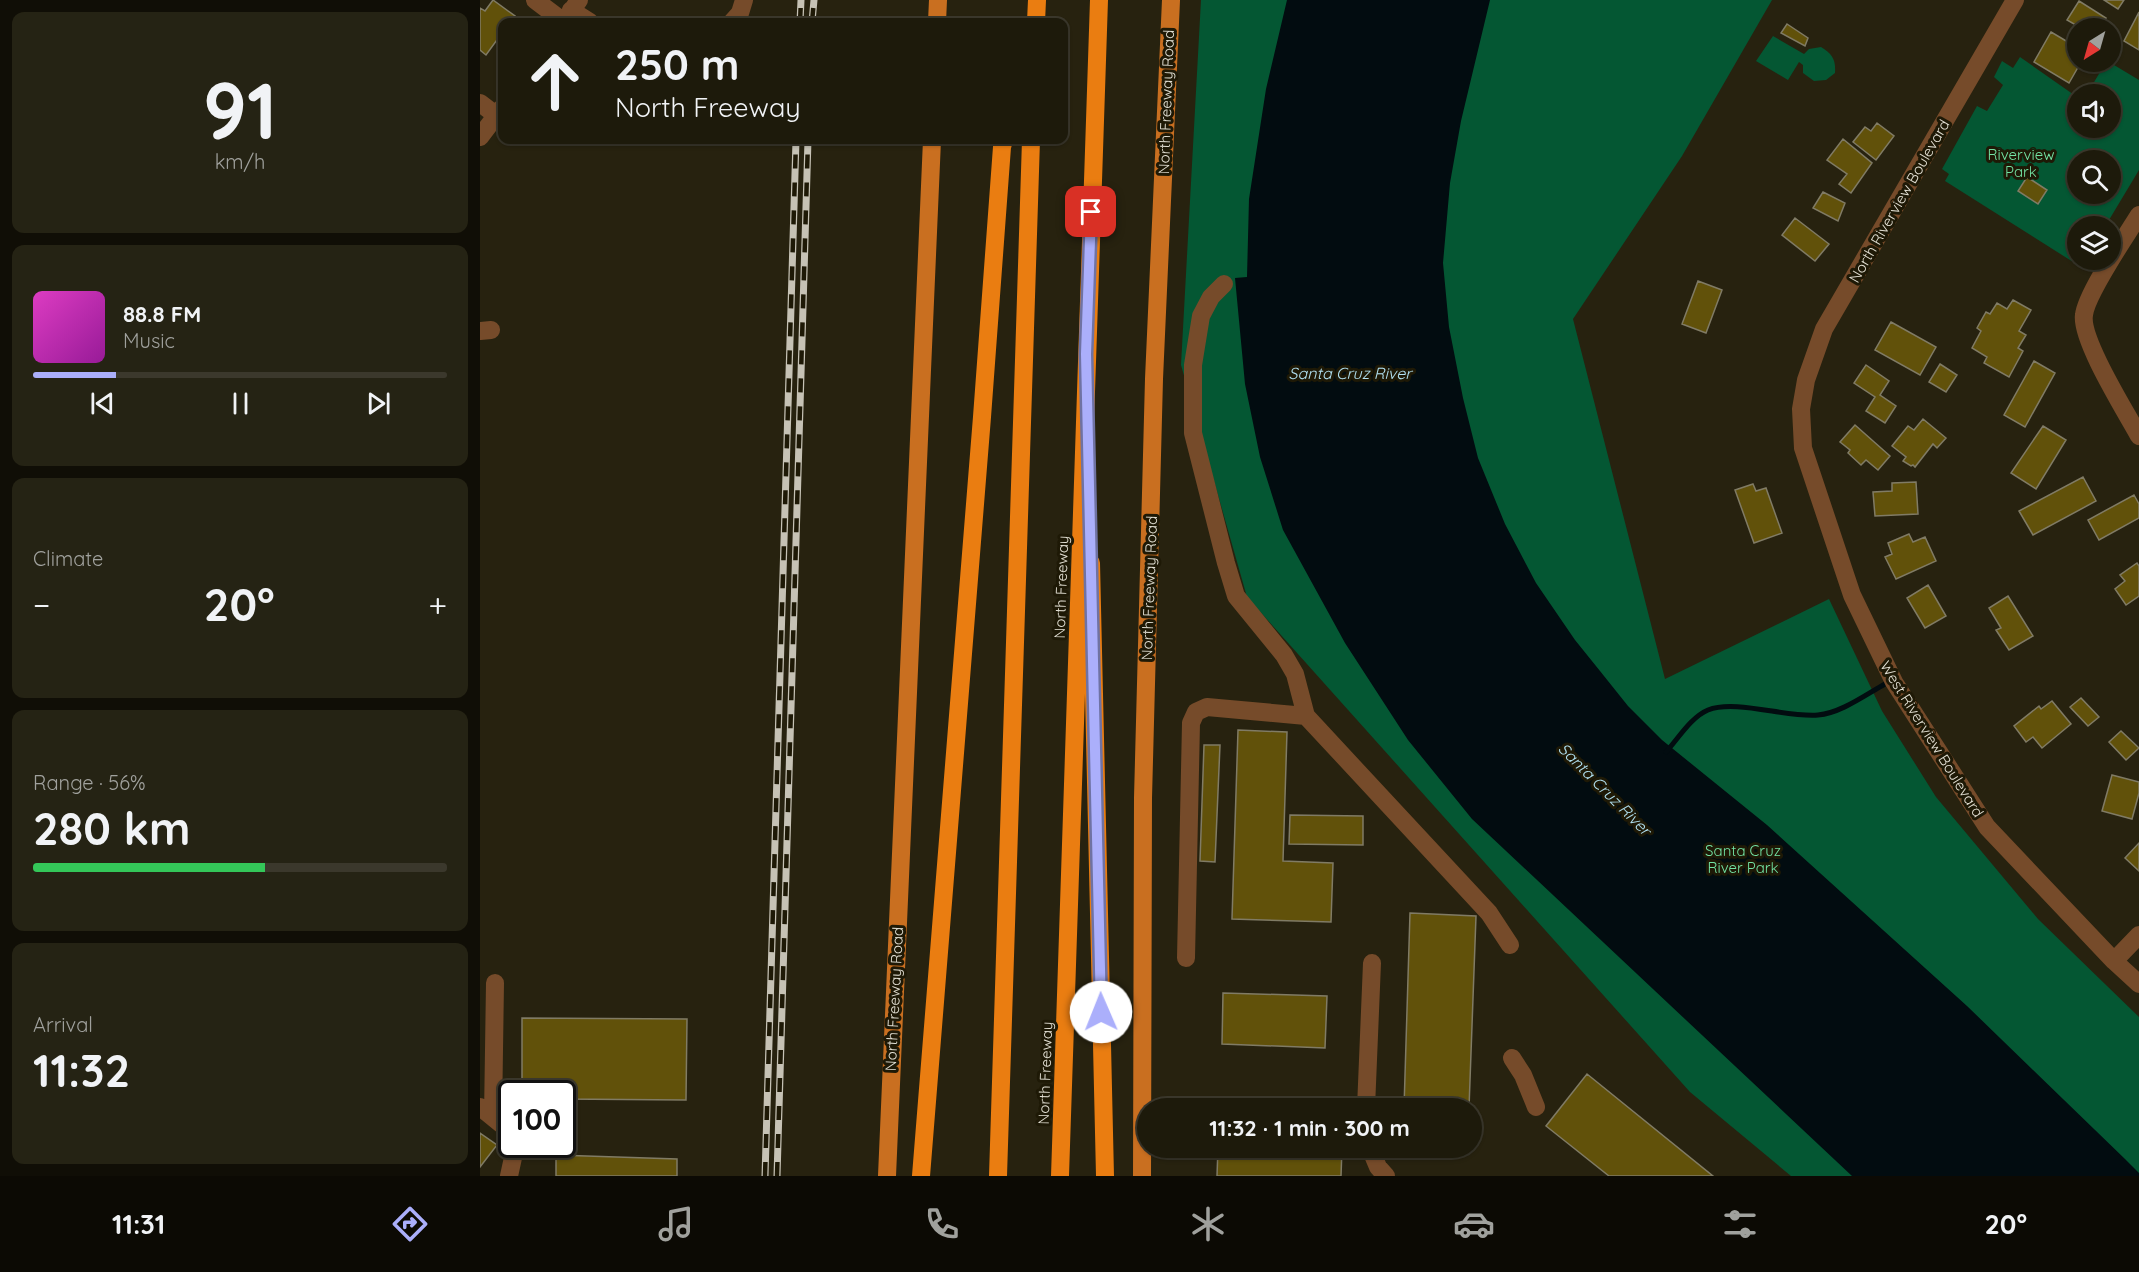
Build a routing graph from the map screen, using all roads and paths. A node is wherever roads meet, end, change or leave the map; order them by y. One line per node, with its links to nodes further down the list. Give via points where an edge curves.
1 (535, 0): 8 (street)
2 (744, 0): 9 (street)
3 (938, 0): 10 (main road)
4 (1037, 0): 11 (highway)
5 (1099, 0): 21 (highway, North Freeway)
6 (1171, 0): 45 (main road, North Freeway Road, via 1154,380 1143,786)
7 (2016, 0): 22 (street, North Riverview Boulevard, via 1824,329 1806,380)
8 (569, 14)
9 (736, 18)
10 (937, 18)
11 (1036, 18)
12 (480, 103): 13 (street)
13 (498, 111)
14 (498, 114): 15 (street)
15 (480, 137)
16 (932, 144): 40 (main road, North Freeway Road)
17 (1003, 144): 41 (highway)
18 (1031, 144): 42 (highway)
19 (2139, 215): 23 (street, via 2083,316 2095,353)
20 (1224, 284): 24 (street, via 1201,316 1193,365 1193,433 1236,596 1295,674)
21 (1086, 354): 43 (highway, North Freeway); 44 (highway)
22 (1801, 409): 28 (street, West Riverview Boulevard, via 1803,448 1814,484 1852,595 1894,682 1986,827)
23 (2139, 436)
24 (1305, 716): 26 (street, via 1489,913); 27 (street, via 1207,707 1196,712 1191,723)
25 (2139, 935): 28 (street)
26 (1510, 945)
27 (1186, 958)
28 (2114, 961): 31 (street, West Riverview Boulevard)
29 (1372, 963): 33 (street)
30 (495, 983): 35 (street)
31 (2139, 984)
32 (1512, 1058): 34 (street)
33 (1366, 1098)
34 (1536, 1107)
35 (486, 1112): 36 (street)
36 (498, 1122)
37 (513, 1158): 39 (street)
38 (1374, 1158): 46 (street)
39 (510, 1176)
40 (887, 1176)
41 (921, 1176)
42 (998, 1176)
43 (1060, 1176)
44 (1105, 1176)
45 (1142, 1176)
46 (1386, 1176)

